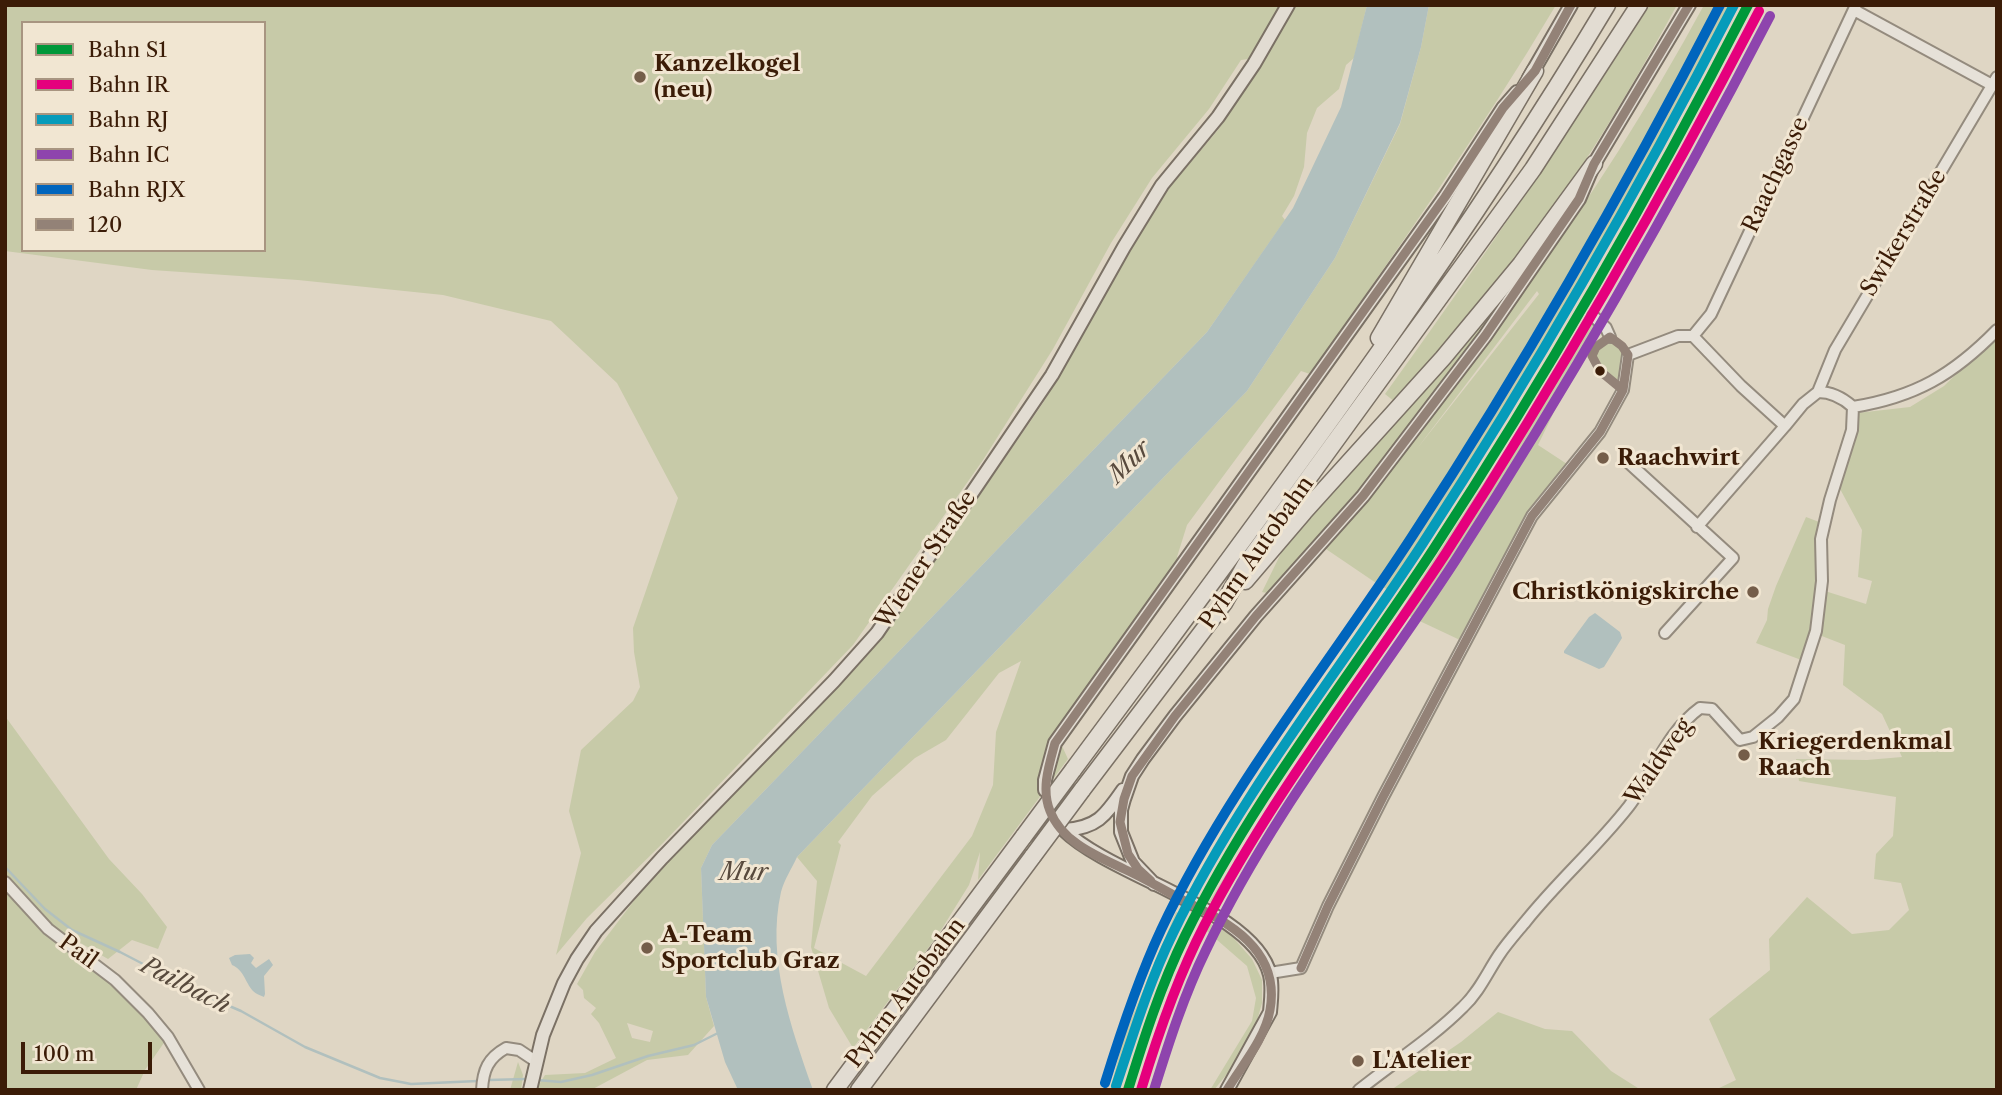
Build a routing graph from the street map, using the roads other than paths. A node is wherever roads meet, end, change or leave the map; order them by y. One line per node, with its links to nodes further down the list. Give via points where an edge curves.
1 (1288, 5): 27 (main road, Wiener Straße, via 1218,117 1162,185 1052,375 877,633 596,931 564,983)
2 (1571, 5): 7 (main road)
3 (1607, 5): 17 (highway, Pyhrn Autobahn, via 1457,242)
4 (1639, 5): 20 (highway, Pyhrn Autobahn, via 1533,169 1246,565)
5 (1689, 5): 9 (main road)
6 (1855, 8): 8 (street, Raachgasse); 12 (street, Raachgasse, via 1711,314)
7 (1535, 71): 17 (highway); 23 (main road, via 1503,108 1445,197 1055,743)
8 (1994, 81): 14 (street, Swikerstraße, via 1835,350)
9 (1594, 164): 20 (highway, via 1521,264 1443,358); 22 (main road, via 1579,199 1477,346 1363,496 1256,617)
10 (1593, 316): 13 (street)
11 (1997, 330): 15 (street, via 1960,365 1922,388 1888,401)
12 (1693, 336): 16 (street); 26 (street, via 1678,336 1628,355 1623,390 1600,432 1532,516 1383,797 1301,968)
13 (1610, 337)
14 (1818, 393): 15 (street, via 1828,392); 16 (street, Swikerstraße)
15 (1853, 407): 34 (street, Waldweg, via 1852,430 1821,539 1816,631 1794,699 1754,737 1740,740 1712,709 1700,708 1691,715 1630,805 1527,920 1464,1007)
16 (1785, 426): 19 (street, Swikerstraße)
17 (1314, 442): 31 (highway, Pyhrn Autobahn, bridge)
18 (1629, 463): 19 (street)
19 (1697, 527): 21 (street, via 1733,558)
20 (1224, 603): 32 (highway, Pyhrn Autobahn, bridge)
21 (1665, 633)
22 (1132, 776): 25 (main road, via 1121,810 1121,832 1133,862); 25 (main road, via 1103,817 1087,827 1064,830 1100,858)
23 (1045, 790)
24 (5, 882): 29 (street, Pail, via 48,929 115,980 148,1013 168,1037)
25 (1154, 884): 26 (main road, via 1242,933)
26 (1268, 969): 33 (main road, via 1270,1012)
27 (537, 1062): 28 (main road, Wiener Straße); 30 (street, via 519,1050 506,1048 495,1054 485,1069)
28 (532, 1083)
29 (198, 1090)
30 (482, 1090)
31 (835, 1090)
32 (859, 1090)
33 (1227, 1090)
34 (1359, 1090)

